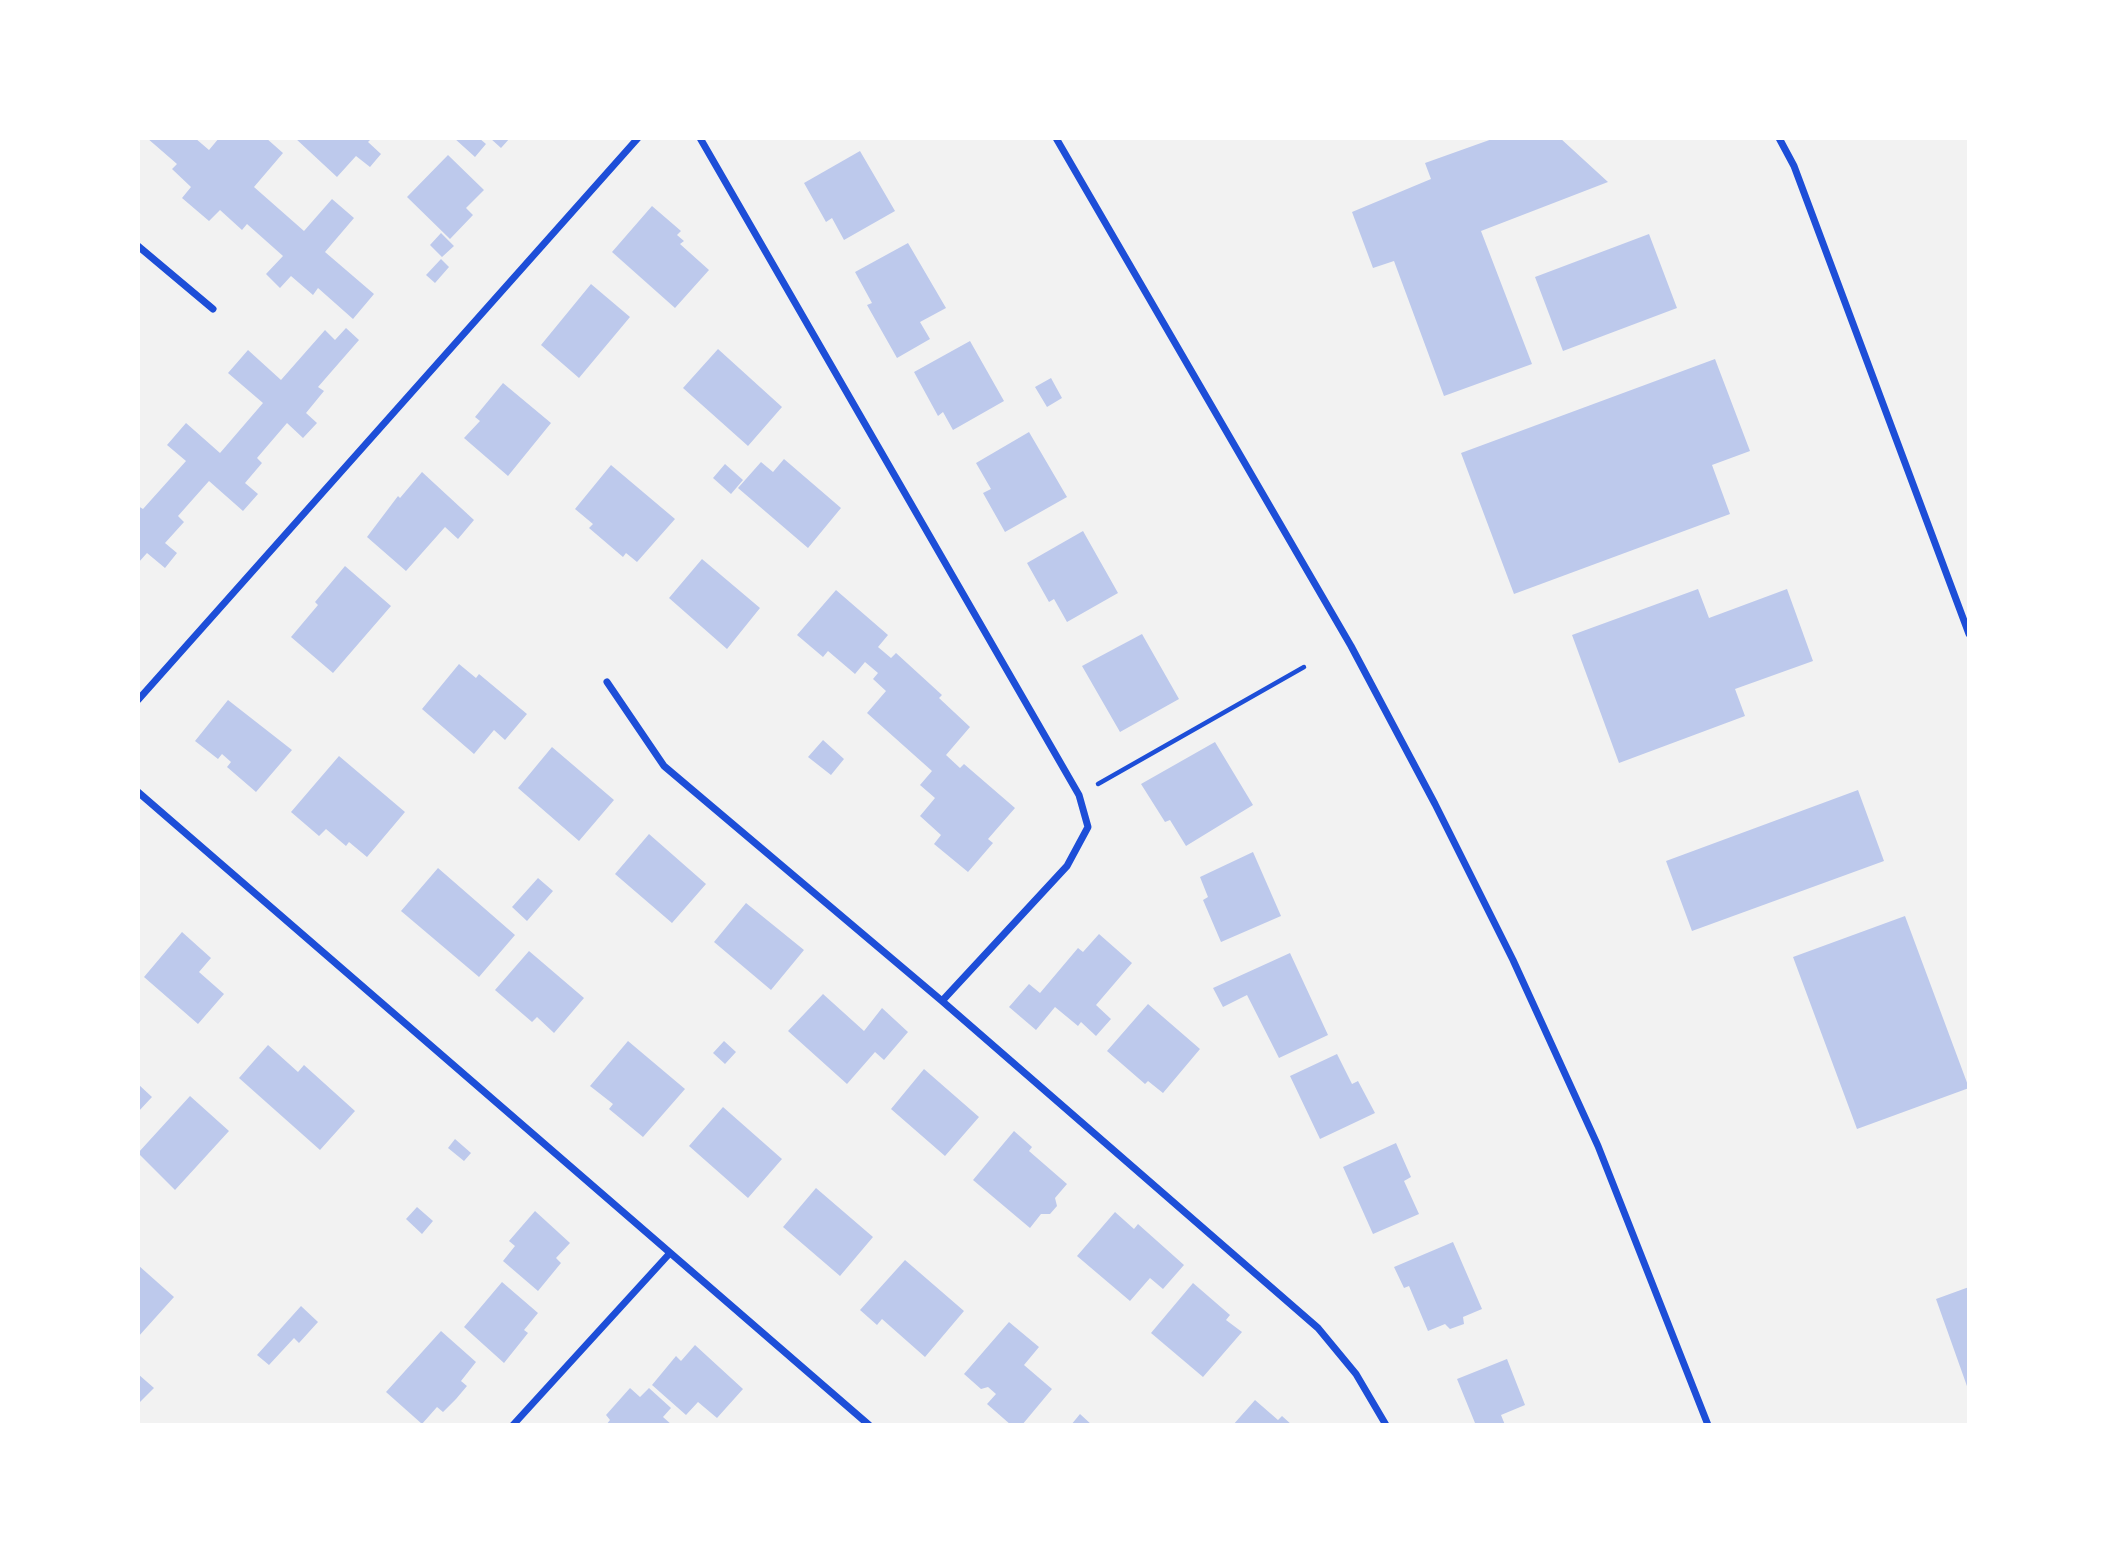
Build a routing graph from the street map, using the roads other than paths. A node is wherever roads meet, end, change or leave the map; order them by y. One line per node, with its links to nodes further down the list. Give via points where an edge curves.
1 (638, 138): 9 (street)
2 (700, 138): 11 (street, via 1079,795 1088,827 1067,866)
3 (1056, 138): 16 (street, via 1351,646 1435,804 1598,1146)
4 (1779, 138): 7 (street, via 1794,166)
5 (138, 246): 6 (street)
6 (213, 309)
7 (1969, 634)
8 (607, 682): 11 (street, via 664,765)
9 (138, 700)
10 (138, 792): 12 (street)
11 (942, 1000): 15 (street, via 1318,1328 1356,1374)
12 (670, 1252): 13 (street); 14 (street)
13 (513, 1425)
14 (869, 1425)
15 (1386, 1425)
16 (1708, 1425)

